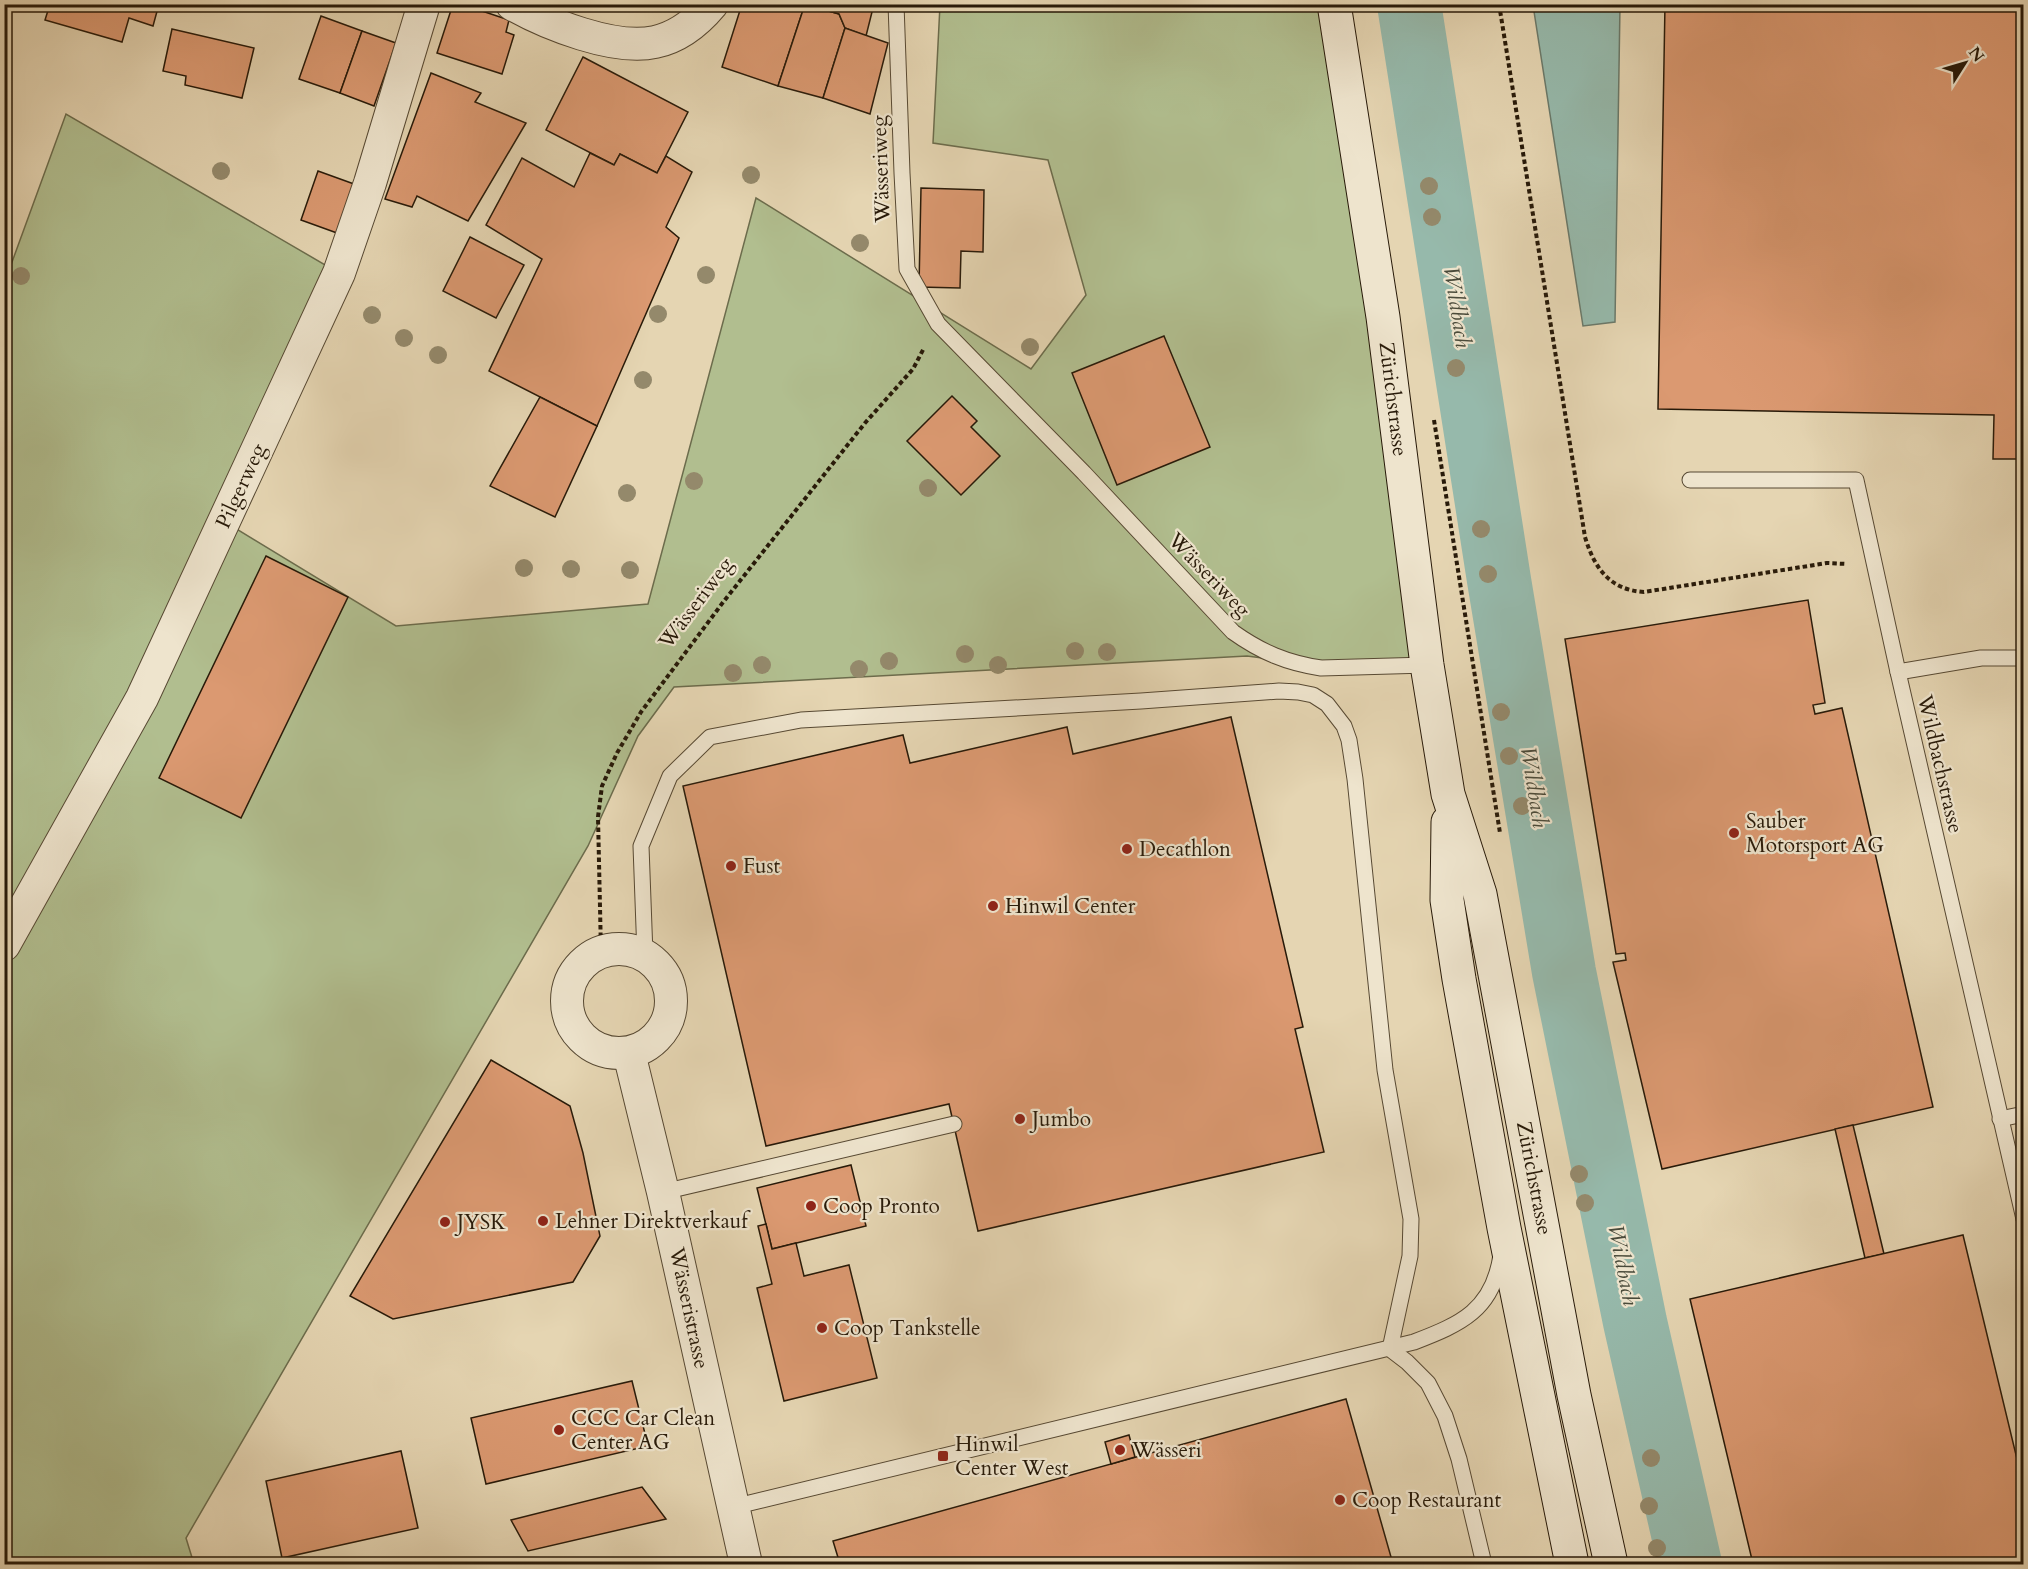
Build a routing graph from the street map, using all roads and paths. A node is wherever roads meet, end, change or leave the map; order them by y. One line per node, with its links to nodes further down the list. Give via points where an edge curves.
1 (424, 4): 16 (street, Pilgerweg, via 339,273 142,698)
2 (512, 4): 3 (street, via 536,18 581,33 633,43 654,42 682,32)
3 (712, 4)
4 (896, 4): 7 (lane, Wässeriweg, via 907,269)
5 (1334, 4): 12 (main road, Zürichstrasse, via 1383,317)
6 (1499, 4): 10 (path, via 1585,537 1596,566 1623,589 1644,592 1827,563 1852,565)
7 (938, 324): 12 (lane, Wässeriweg, via 1084,472 1233,632 1261,651 1306,666); 17 (path, Wässeriweg, via 913,369 731,592 641,712 617,753 602,786 598,818)
8 (1434, 416): 15 (path)
9 (1690, 480): 10 (lane, Wildbachstrasse, via 1856,480)
10 (1878, 579): 13 (lane, Wildbachstrasse)
11 (2024, 658): 13 (lane, via 1981,658)
12 (1427, 665): 14 (main road, Zürichstrasse)
13 (1898, 672): 21 (lane, Wildbachstrasse)
14 (1448, 794): 25 (main road, Zürichstrasse, via 1447,900); 31 (main road, Zürichstrasse, via 1480,894 1574,1395)
15 (1501, 839)
16 (4, 945)
17 (601, 952): 18 (street, via 631,950); 19 (street, via 587,959 569,984 568,1016 586,1042 598,1050)
18 (645, 955): 19 (street, via 659,967 668,983 669,1018 660,1034); 26 (lane, via 641,846 670,776 710,737 801,720 1279,691 1313,695 1336,713 1349,740 1384,1070 1411,1220 1410,1256)
19 (629, 1053): 23 (street, Wässeristrasse)
20 (2024, 1114): 21 (lane)
21 (2001, 1119): 24 (lane, Wildbachstrasse)
22 (954, 1124): 23 (lane)
23 (663, 1192): 27 (street, Wässeristrasse)
24 (2024, 1219)
25 (1504, 1228): 26 (lane, via 1498,1269 1477,1310 1453,1327); 30 (main road, Zürichstrasse)
26 (1389, 1349): 27 (lane); 29 (lane, via 1428,1383 1445,1416)
27 (733, 1507): 28 (street, Wässeristrasse)
28 (746, 1564)
29 (1484, 1564)
30 (1572, 1564)
31 (1611, 1564)

